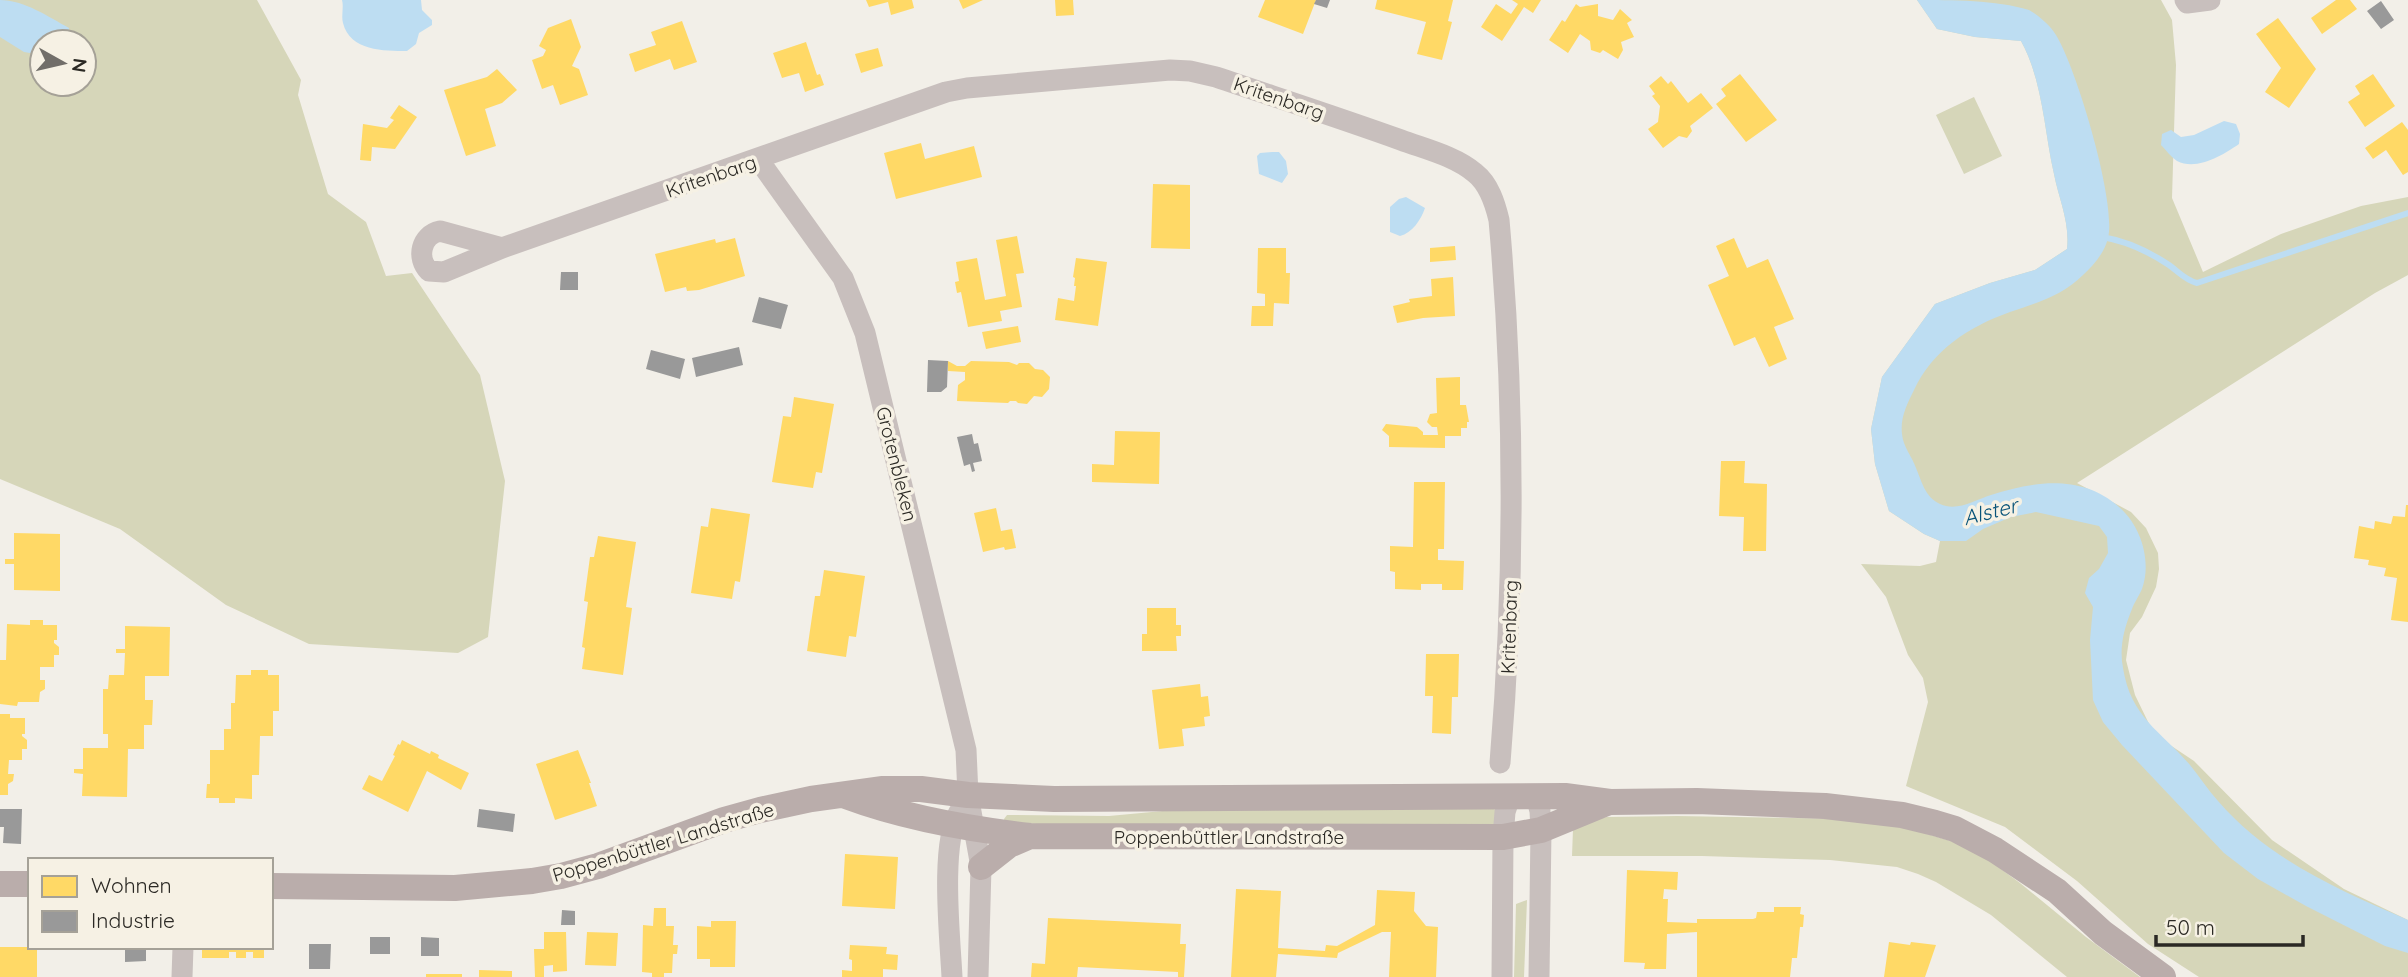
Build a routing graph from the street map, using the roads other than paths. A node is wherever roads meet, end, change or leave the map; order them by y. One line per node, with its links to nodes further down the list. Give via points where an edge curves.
1 (2185, 0): 2 (street)
2 (2210, 0)
3 (758, 159): 4 (street, Kritenbarg); 5 (street, Kritenbarg, via 946,92 1190,71 1380,133 1476,173 1494,201 1499,220 1510,352 1512,510); 6 (street, Grotenbleken, via 843,278 865,333 966,750)
4 (502, 248)
5 (1500, 763)
6 (968, 795): 7 (main road, Poppenbüttler Landstraße, via 895,789); 8 (main road, Poppenbüttler Landstraße, via 1054,799); 10 (street)
7 (845, 796): 10 (main road, Poppenbüttler Landstraße, via 880,809); 17 (main road, Poppenbüttler Landstraße, via 760,810 598,866 532,881 455,888)
8 (1523, 796): 9 (main road, Poppenbüttler Landstraße); 11 (street); 13 (street, via 1505,812)
9 (1610, 802): 11 (main road, Poppenbüttler Landstraße); 24 (main road, Poppenbüttler Landstraße, via 1825,806 1902,815 1955,828 2057,891 2103,933)
10 (963, 826): 12 (main road, Poppenbüttler Landstraße); 14 (street); 20 (street, via 948,864)
11 (1541, 830): 13 (main road, Poppenbüttler Landstraße); 23 (street)
12 (1030, 836): 13 (main road, Poppenbüttler Landstraße); 14 (main road, via 1009,845)
13 (1503, 837): 22 (street)
14 (981, 867): 21 (street)
15 (0, 884): 16 (main road)
16 (28, 884)
17 (273, 886)
18 (183, 949): 19 (street)
19 (182, 977)
20 (952, 977)
21 (978, 977)
22 (1502, 977)
23 (1539, 977)
24 (2164, 977)

